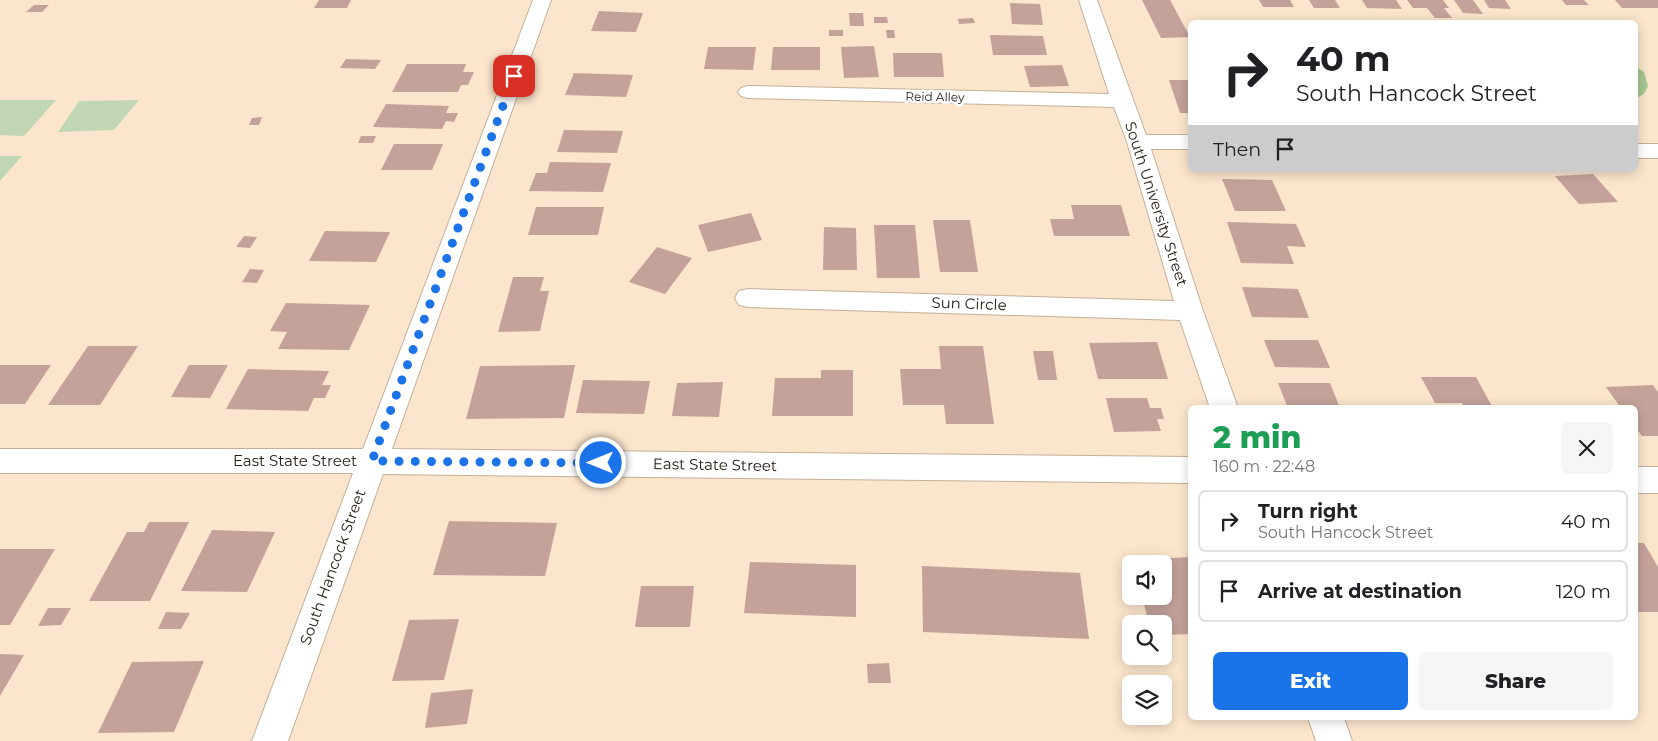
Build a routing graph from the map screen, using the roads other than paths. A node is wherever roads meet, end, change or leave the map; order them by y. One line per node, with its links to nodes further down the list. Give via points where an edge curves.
1 (542, 0): 13 (street, South Hancock Street)
2 (1088, 0): 4 (street, South University Street)
3 (748, 92): 4 (street, Reid Alley)
4 (1122, 101): 5 (street, South University Street)
5 (1138, 142): 6 (street); 10 (street, South University Street)
6 (1188, 142)
7 (1638, 151): 8 (street)
8 (1658, 151)
9 (748, 298): 10 (street, Sun Circle)
10 (1190, 310): 11 (street, South University Street)
11 (1223, 405)
12 (0, 461): 13 (street, East State Street)
13 (372, 461): 14 (street, East State Street); 18 (street, South Hancock Street)
14 (1188, 470)
15 (1638, 480): 16 (street)
16 (1658, 480)
17 (1327, 720): 19 (street)
18 (270, 741)
19 (1334, 741)

